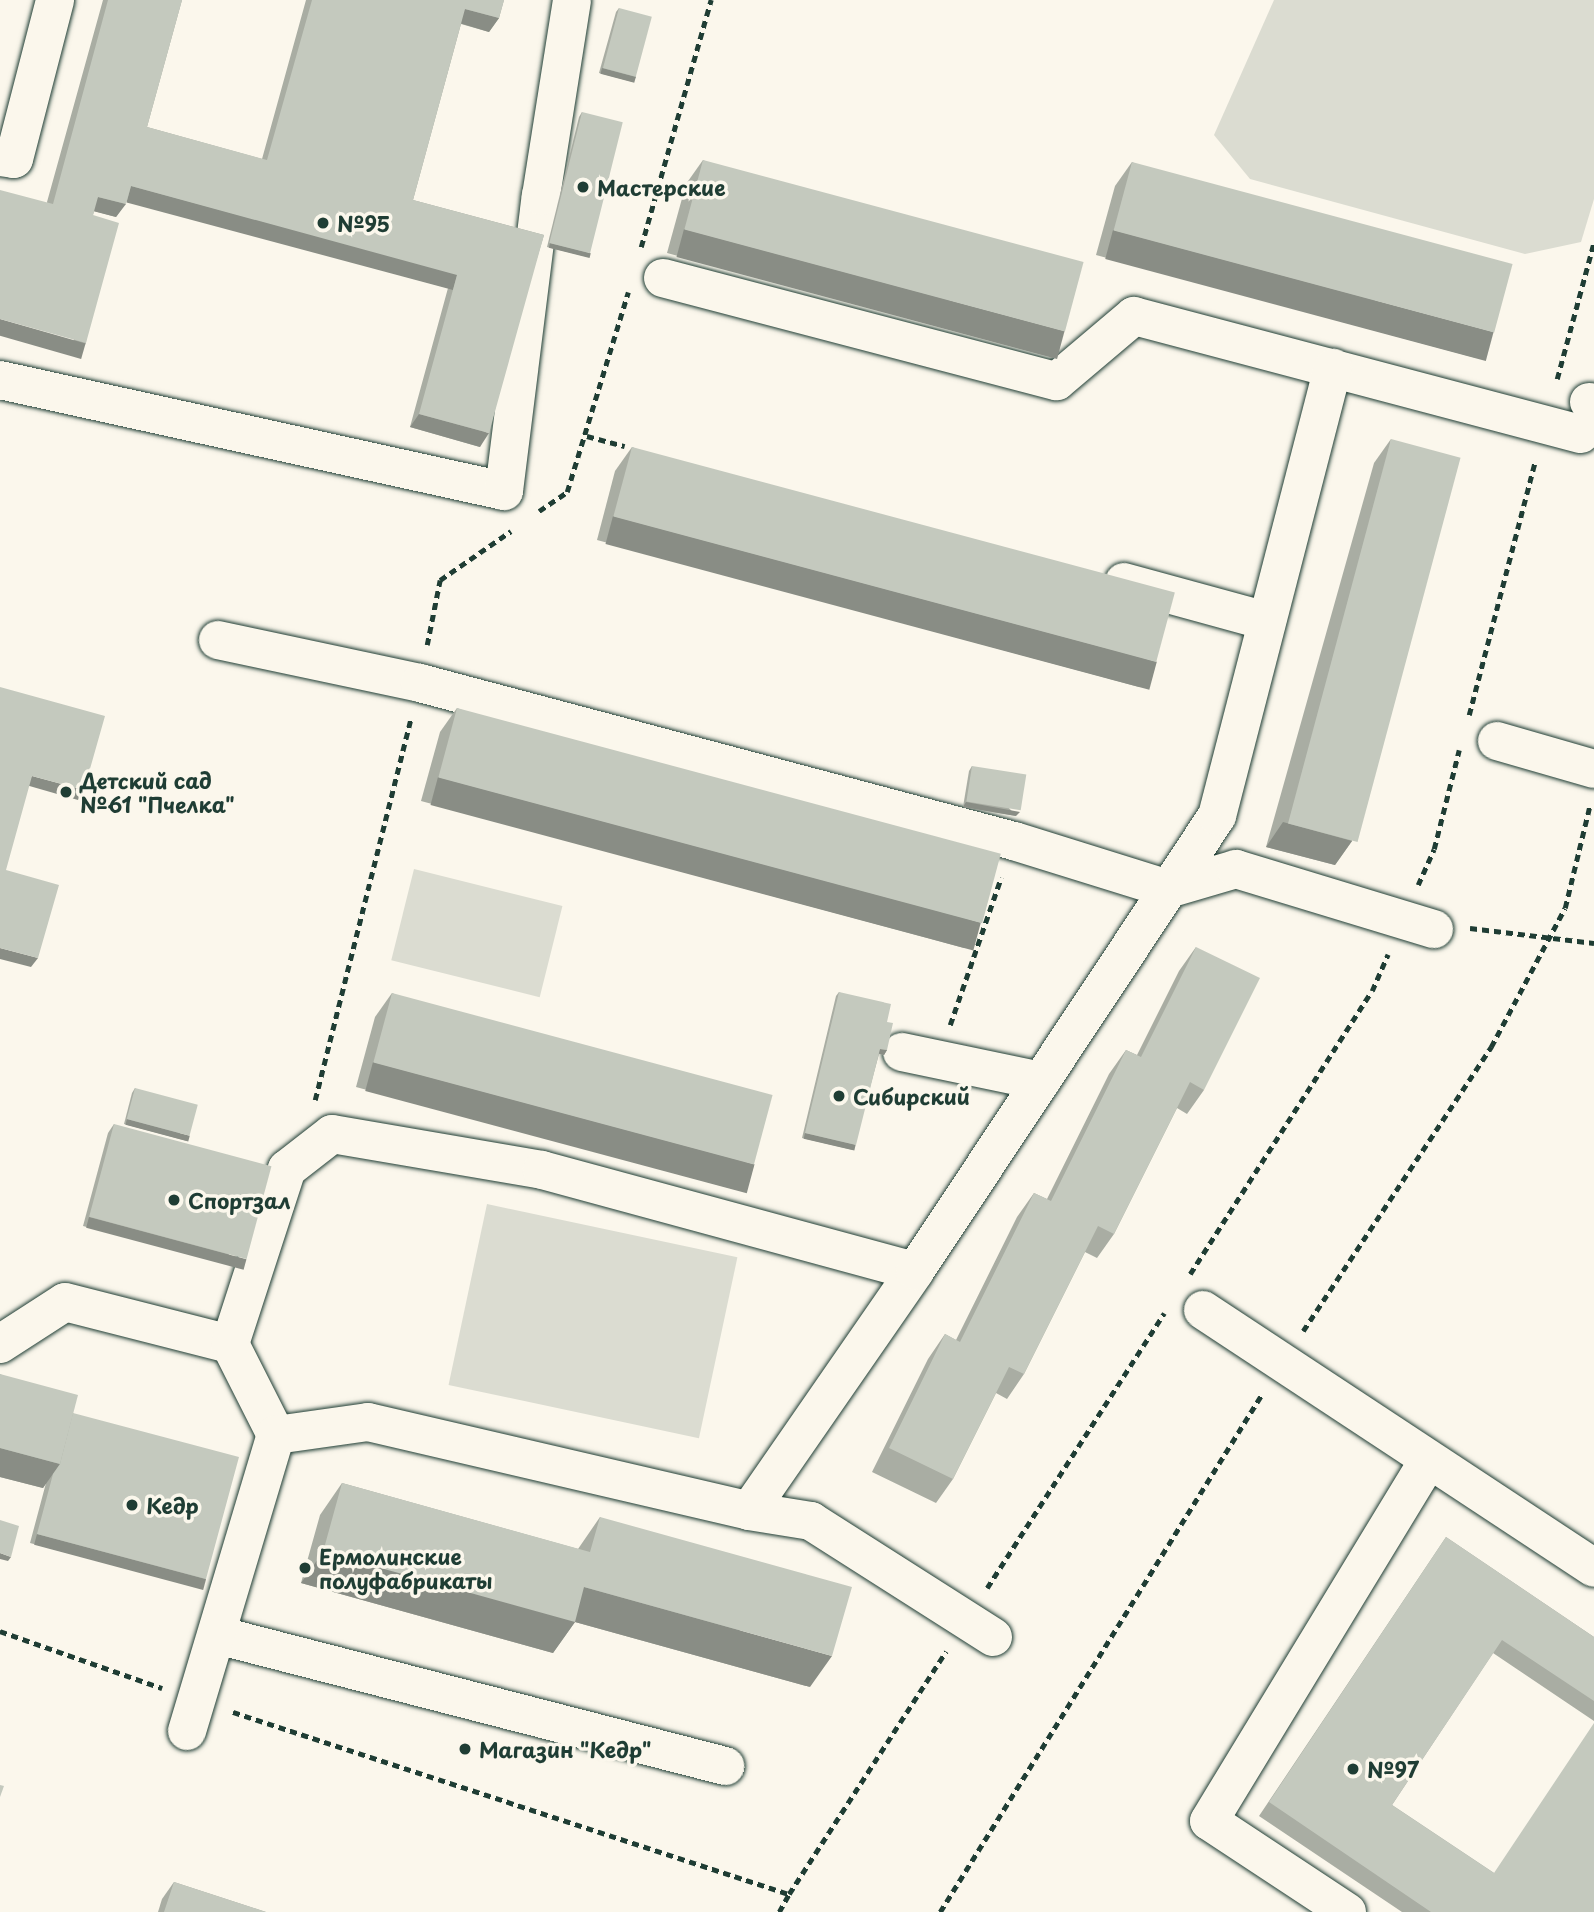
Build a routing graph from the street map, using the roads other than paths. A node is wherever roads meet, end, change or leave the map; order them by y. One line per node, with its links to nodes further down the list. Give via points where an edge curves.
1 (55, 0): 3 (lane, via 14,159)
2 (572, 0): 6 (lane, via 504,491)
3 (0, 157)
4 (663, 278): 5 (lane, via 1057,381 1134,316)
5 (1333, 368): 7 (lane); 9 (lane)
6 (0, 380)
7 (1577, 416)
8 (1093, 574): 9 (lane)
9 (1267, 621): 13 (lane, via 1217,816)
10 (218, 640): 13 (lane, via 420,683 1014,841)
11 (1474, 738): 12 (lane)
12 (1594, 769)
13 (1168, 889): 14 (lane, via 1236,869); 16 (lane)
14 (1433, 925)
15 (920, 1056): 16 (lane)
16 (1041, 1081): 17 (lane)
17 (915, 1271): 19 (lane, via 542,1171 332,1134 287,1169); 23 (lane)
18 (1186, 1299): 22 (lane)
19 (230, 1344): 20 (lane, via 65,1302); 21 (lane)
20 (0, 1345)
21 (276, 1435): 23 (lane, via 368,1422); 26 (lane)
22 (1429, 1461): 24 (lane); 29 (lane, via 1209,1821)
23 (749, 1511): 25 (lane, via 811,1521)
24 (1594, 1568)
25 (980, 1628)
26 (217, 1635): 27 (lane); 28 (lane)
27 (192, 1716)
28 (724, 1766)
29 (1347, 1912)

